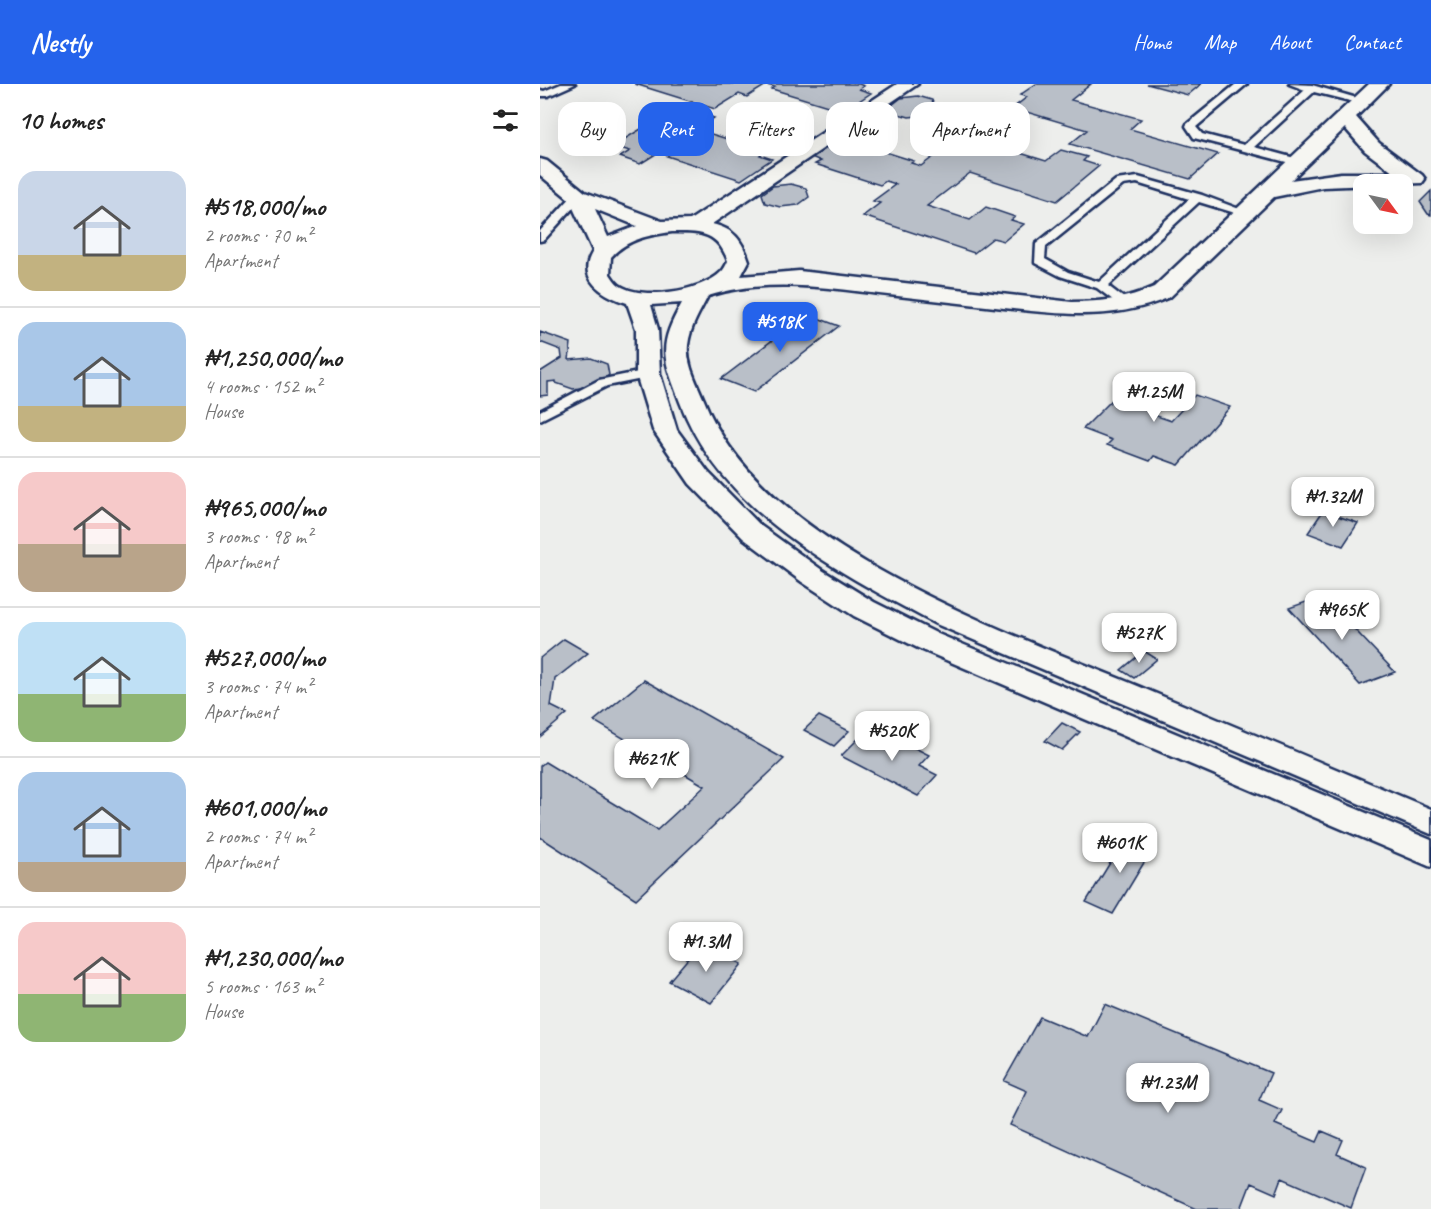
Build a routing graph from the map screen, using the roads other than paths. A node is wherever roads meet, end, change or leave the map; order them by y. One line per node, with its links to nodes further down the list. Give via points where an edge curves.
1 (570, 84): 7 (lane)
2 (909, 84): 16 (street)
3 (1242, 84): 9 (lane, via 1191,126 1198,136)
4 (1294, 84): 5 (lane)
5 (1312, 88): 6 (lane); 9 (lane)
6 (1374, 89): 8 (street)
7 (540, 93)
8 (1346, 117): 10 (street); 12 (street, via 1372,147 1415,179 1331,178)
9 (1246, 149): 10 (lane)
10 (1298, 162): 12 (street)
11 (540, 165): 13 (street)
12 (1266, 193): 15 (street)
13 (578, 196): 17 (street); 18 (lane); 20 (street)
14 (1198, 197): 15 (lane); 22 (lane); 22 (lane, via 1138,180 1120,182 1040,246 1039,261 1064,274)
15 (1245, 213): 25 (street, via 1162,292)
16 (695, 226): 17 (street); 19 (street, via 729,239)
17 (660, 227): 20 (street, via 628,235)
18 (540, 238)
19 (738, 250): 21 (street); 23 (street, via 739,262 732,274)
20 (604, 252): 24 (street, via 597,268 600,279 612,289)
21 (799, 278): 23 (street); 25 (street, via 1072,309)
22 (1101, 285): 25 (lane)
23 (708, 290): 24 (street, via 675,299); 28 (street, via 678,334 679,367 702,426 723,458 783,518 837,556 946,617)
24 (637, 298): 26 (street, via 647,329)
25 (1125, 305)
26 (648, 374): 27 (lane, via 603,383); 29 (street, via 665,430 699,478 752,532 864,609 928,641)
27 (540, 416)
28 (1431, 822)
29 (1431, 854)

